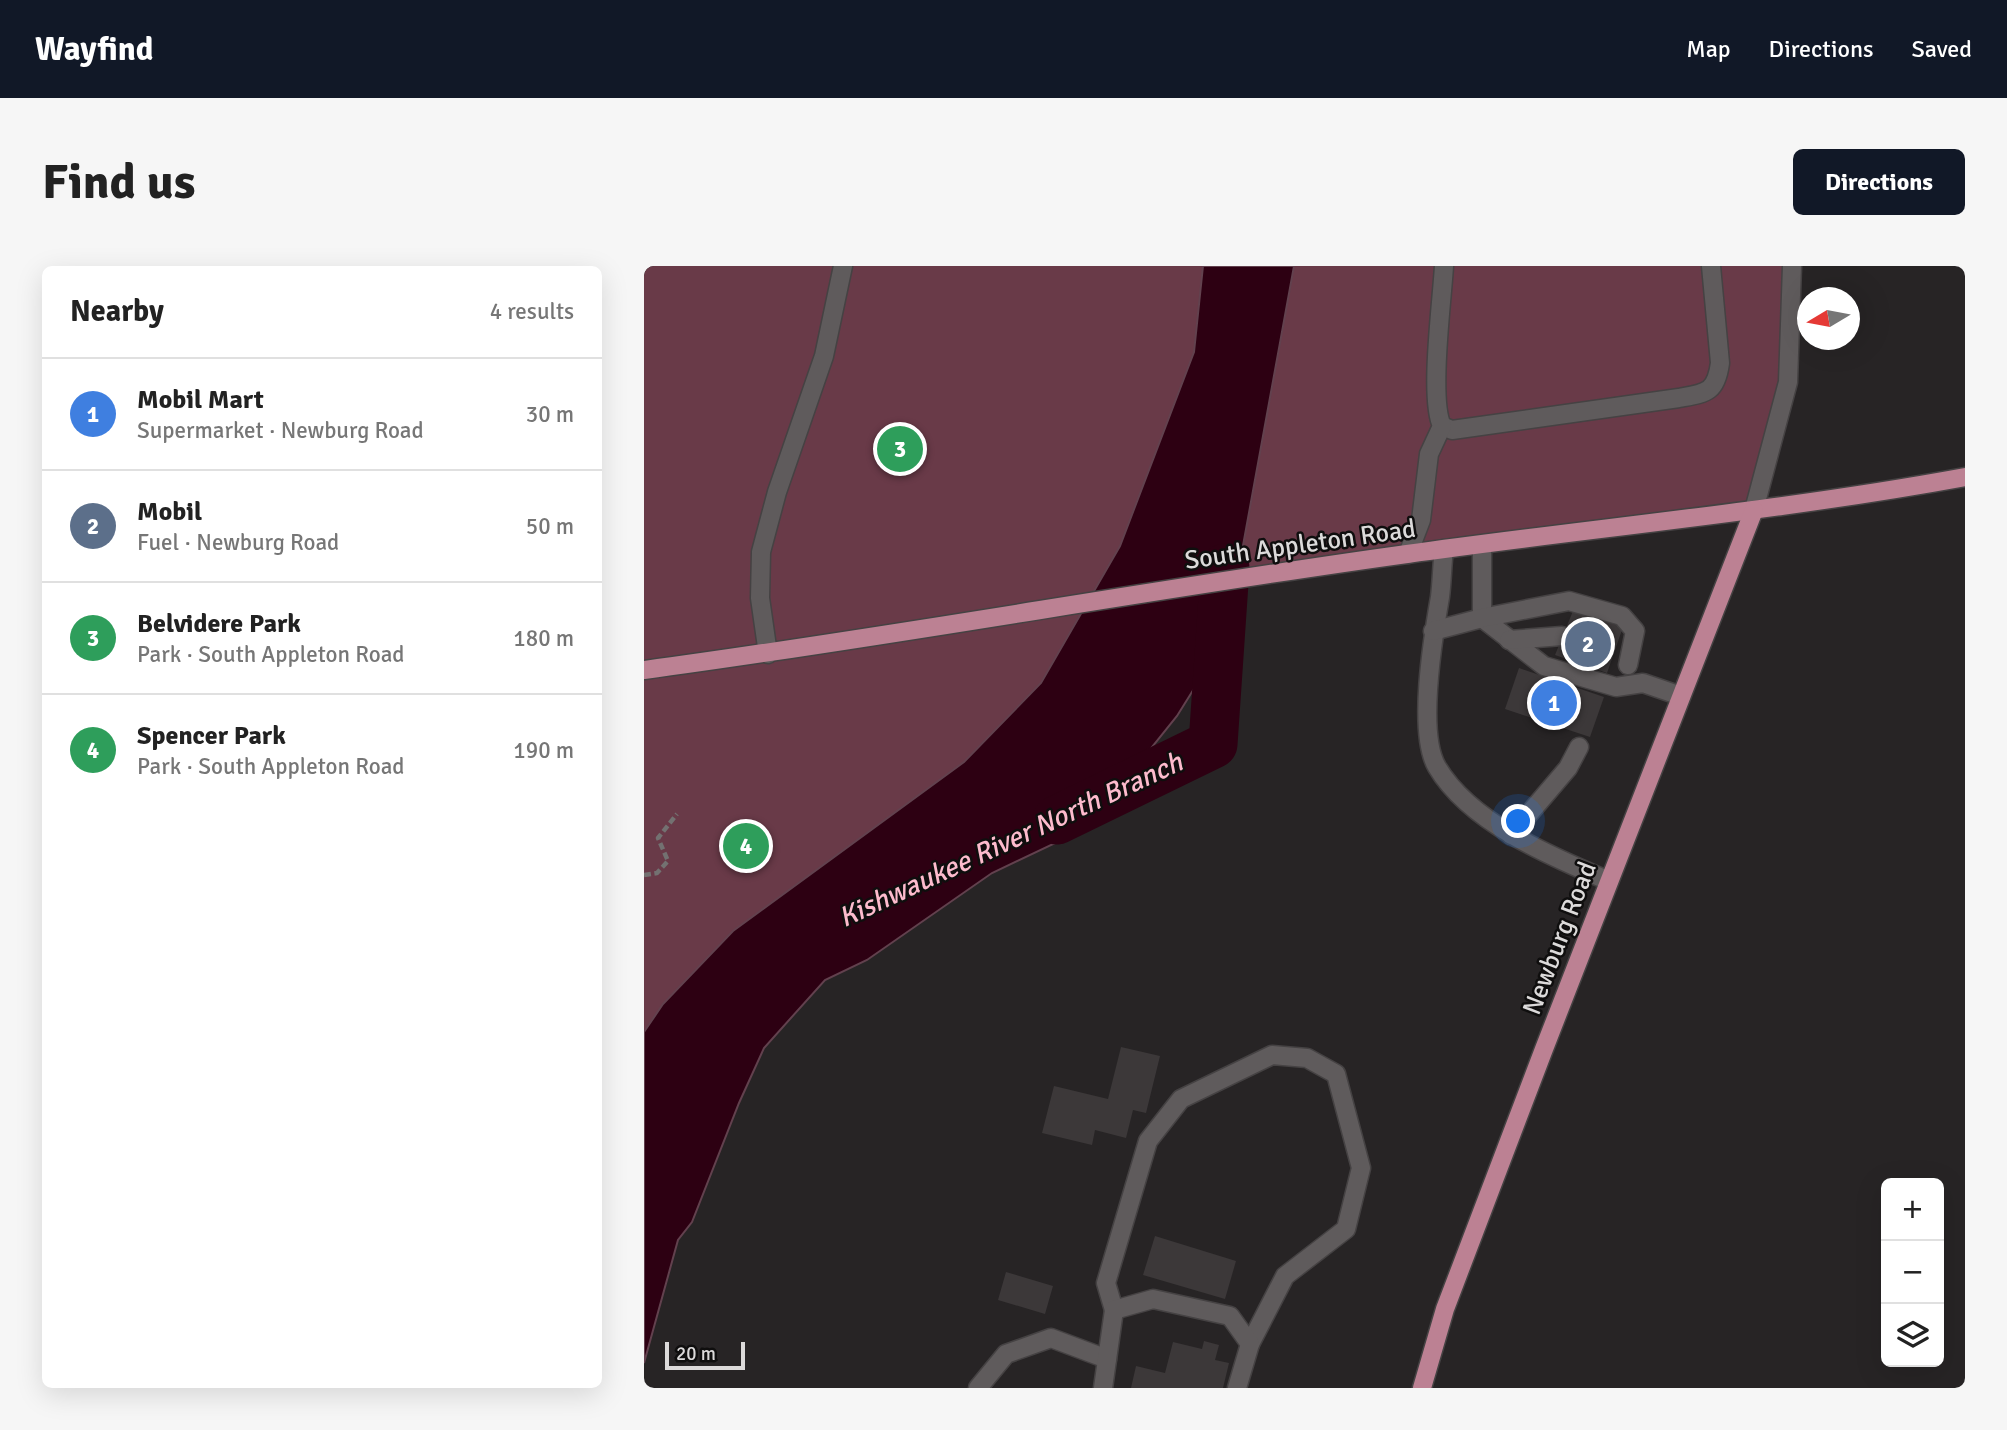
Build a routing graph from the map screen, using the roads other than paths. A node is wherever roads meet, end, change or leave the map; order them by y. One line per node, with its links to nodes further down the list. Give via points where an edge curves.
1 (843, 266): 15 (street, via 824,356 761,552 760,598)
2 (1444, 266): 5 (street, via 1436,398)
3 (1711, 266): 5 (street, via 1720,363 1712,389 1666,400 1452,430)
4 (1791, 266): 7 (street, via 1788,382)
5 (1442, 426): 10 (street, via 1429,454 1420,520)
6 (1965, 477): 7 (main road, South Appleton Road)
7 (1754, 510): 8 (main road, South Appleton Road); 18 (main road, Newburg Road)
8 (1482, 545): 9 (main road, South Appleton Road); 11 (street)
9 (1444, 549): 10 (main road, South Appleton Road); 12 (street)
10 (1408, 554): 15 (main road, South Appleton Road)
11 (1482, 618): 12 (street); 14 (street); 17 (street, via 1569,601 1622,616 1635,631 1621,659)
12 (1433, 631): 20 (street, via 1429,742 1436,766 1474,808)
13 (1562, 636): 14 (street)
14 (1509, 640): 17 (street, via 1544,666 1616,687)
15 (768, 654): 16 (main road, South Appleton Road)
16 (644, 670)
17 (1643, 683): 18 (street)
18 (1681, 696): 21 (main road, Newburg Road)
19 (1579, 747): 20 (street, via 1568,768)
20 (1511, 835): 21 (street)
21 (1609, 881): 28 (main road, Newburg Road, via 1445,1309)
22 (1114, 1310): 23 (street, via 1153,1299 1230,1316); 23 (street, via 1106,1283 1148,1141 1181,1099 1272,1055 1307,1058 1336,1074 1361,1168 1346,1228 1285,1276); 24 (street)
23 (1250, 1344): 27 (street)
24 (1107, 1359): 25 (street, via 1051,1338 1006,1354); 26 (street)
25 (978, 1388)
26 (1102, 1388)
27 (1237, 1388)
28 (1422, 1388)

